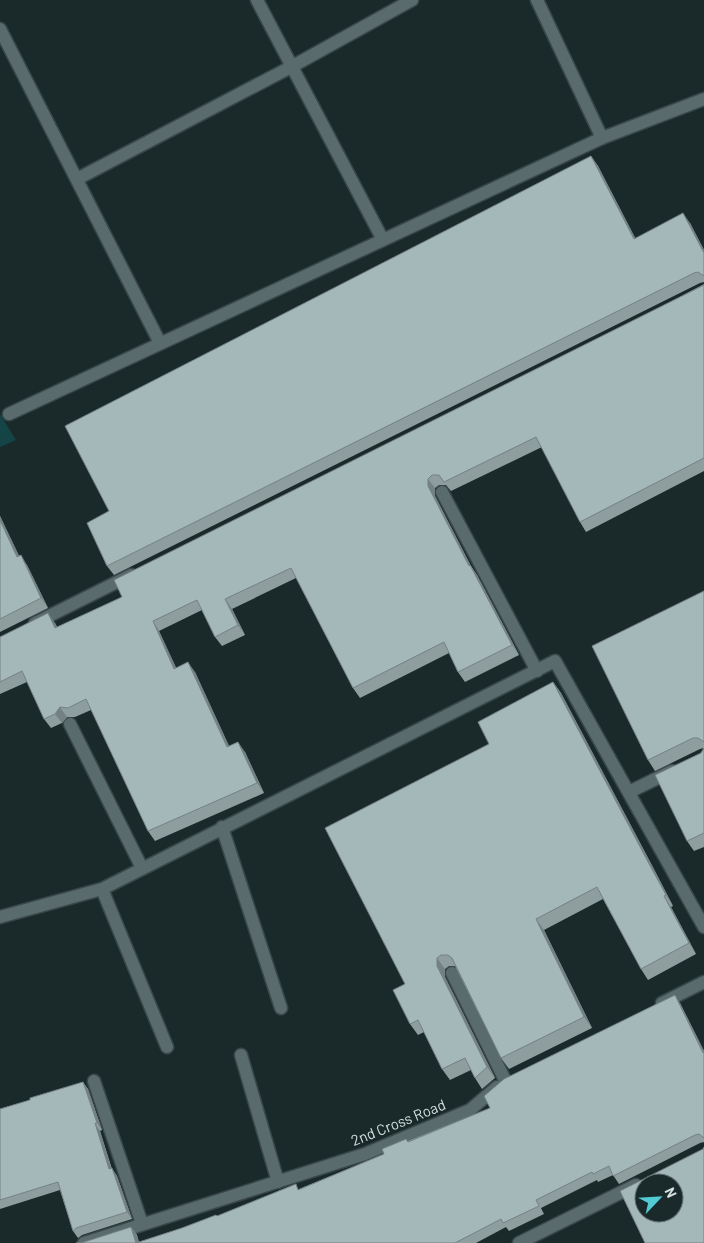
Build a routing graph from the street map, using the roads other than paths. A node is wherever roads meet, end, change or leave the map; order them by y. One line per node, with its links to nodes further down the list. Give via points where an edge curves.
1 (257, 0): 5 (street)
2 (412, 0): 5 (street)
3 (537, 0): 7 (street)
4 (0, 29): 8 (street)
5 (291, 67): 8 (street); 9 (street)
6 (704, 99): 7 (street)
7 (602, 138): 9 (street)
8 (77, 179): 10 (street)
9 (383, 240): 10 (street)
10 (160, 343): 11 (street)
11 (9, 414)
12 (442, 492): 15 (street)
13 (143, 570): 14 (street)
14 (27, 627)
15 (537, 671): 18 (street, via 555,661); 19 (street)
16 (70, 724): 20 (street)
17 (687, 764): 18 (street)
18 (629, 792): 23 (street)
19 (222, 827): 20 (street); 26 (street)
20 (142, 868): 21 (street)
21 (102, 889): 22 (street); 28 (street)
22 (0, 917)
23 (704, 927)
24 (452, 973): 31 (street, 2nd Cross Road, via 509,1078 470,1110 365,1154)
25 (704, 982): 27 (street)
26 (281, 1008)
27 (652, 1008)
28 (167, 1047)
29 (241, 1055): 31 (street)
30 (94, 1081): 33 (street)
31 (278, 1182): 33 (street, 2nd Cross Road)
32 (634, 1186): 35 (street)
33 (142, 1224): 34 (street, 2nd Cross Road)
34 (84, 1243)
35 (520, 1243)

